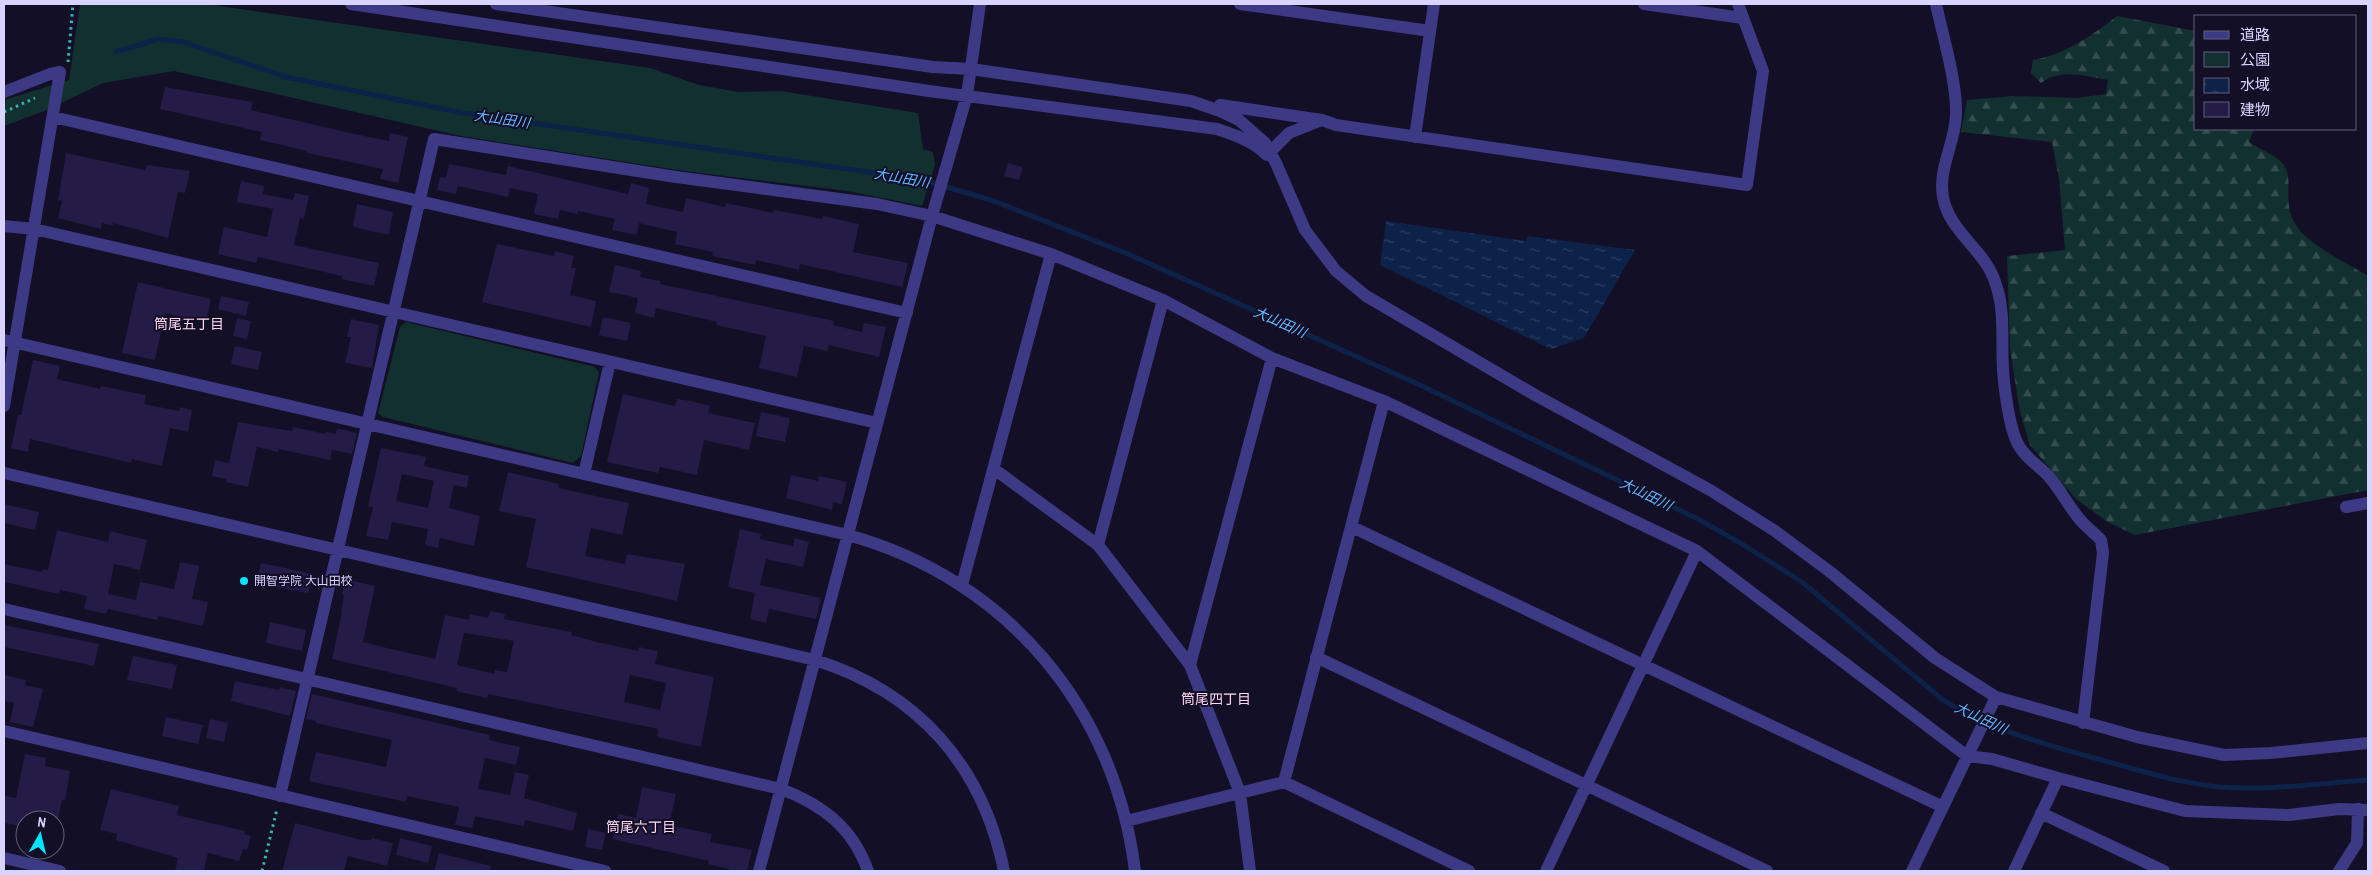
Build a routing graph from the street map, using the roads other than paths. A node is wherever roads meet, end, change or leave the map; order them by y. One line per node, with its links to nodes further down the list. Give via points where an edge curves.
1 (351, 4): 13 (street)
2 (496, 4): 11 (street, via 933,67)
3 (980, 4): 11 (street)
4 (1240, 4): 10 (street)
5 (1434, 4): 10 (street)
6 (1644, 4): 9 (street)
7 (1738, 4): 9 (street)
8 (1936, 4): 52 (street, via 1956,116 1944,163 1943,198 1961,234 1994,278 2003,319 2003,371 2015,438 2020,449 2050,478 2082,522 2102,540)
9 (1743, 18): 17 (street, via 1763,71 1747,185)
10 (1430, 30): 17 (street)
11 (971, 69): 13 (street); 14 (street)
12 (4, 92): 15 (street, via 60,72)
13 (967, 95): 18 (street, via 1217,129 1258,146); 20 (street)
14 (1191, 101): 16 (street); 18 (street, via 1240,120 1265,143)
15 (53, 118): 19 (street); 22 (street)
16 (1322, 120): 17 (street, via 1336,126); 18 (street, via 1289,134)
17 (1415, 137)
18 (1273, 157): 51 (street, via 1305,230 1336,272 1366,296 1534,395 1710,490 1775,531 1935,658)
19 (421, 200): 20 (street, via 434,139 676,177 823,195); 25 (street); 26 (street)
20 (932, 216): 23 (street); 26 (street)
21 (4, 226): 22 (street)
22 (34, 229): 25 (street); 27 (street)
23 (1051, 254): 24 (street); 34 (street)
24 (1163, 300): 28 (street); 41 (street)
25 (394, 313): 29 (street); 33 (street)
26 (907, 313): 32 (street)
27 (10, 341): 31 (street); 33 (street)
28 (1272, 358): 30 (street); 48 (street)
29 (610, 362): 32 (street); 36 (street)
30 (1384, 401): 39 (street); 43 (street)
31 (4, 406)
32 (877, 423): 40 (street)
33 (368, 424): 36 (street); 42 (street)
34 (994, 469): 41 (street); 44 (street)
35 (4, 473): 42 (street)
36 (584, 474): 40 (street)
37 (2368, 503): 38 (street)
38 (2346, 507)
39 (1352, 527): 46 (street); 49 (street)
40 (848, 535): 44 (street, via 912,557); 47 (street)
41 (1098, 545): 48 (street)
42 (338, 550): 47 (street); 50 (street)
43 (1697, 551): 49 (street); 55 (street)
44 (962, 585): 65 (street, via 1030,644 1076,701 1105,756)
45 (4, 609): 50 (street)
46 (1316, 657): 57 (street); 58 (street)
47 (815, 660): 59 (street); 71 (street, via 842,668 889,694 948,744 984,804 995,831)
48 (1190, 664): 60 (street)
49 (1642, 666): 58 (street); 62 (street)
50 (307, 680): 59 (street); 61 (street)
51 (1996, 697): 52 (street); 55 (street)
52 (2083, 723): 54 (street, via 2224,755)
53 (4, 731): 61 (street)
54 (2368, 743)
55 (1967, 756): 56 (street, via 1992,759); 62 (street)
56 (2058, 778): 63 (street, via 2185,811 2289,815); 64 (street)
57 (1284, 782): 60 (street); 74 (street)
58 (1586, 785): 75 (street); 76 (street)
59 (782, 789): 69 (street); 70 (street, via 805,798 834,818 857,847)
60 (1240, 794): 65 (street); 73 (street)
61 (280, 796): 68 (street)
62 (1943, 807): 77 (street)
63 (2363, 810): 80 (street, via 2357,844)
64 (2041, 813): 78 (street); 79 (street)
65 (1126, 821): 72 (street)
66 (4, 858): 67 (street)
67 (60, 871)
68 (605, 871)
69 (759, 871)
70 (868, 871)
71 (1004, 871)
72 (1135, 871)
73 (1250, 871)
74 (1469, 871)
75 (1546, 871)
76 (1766, 871)
77 (1912, 871)
78 (2014, 871)
79 (2164, 871)
80 (2339, 871)

